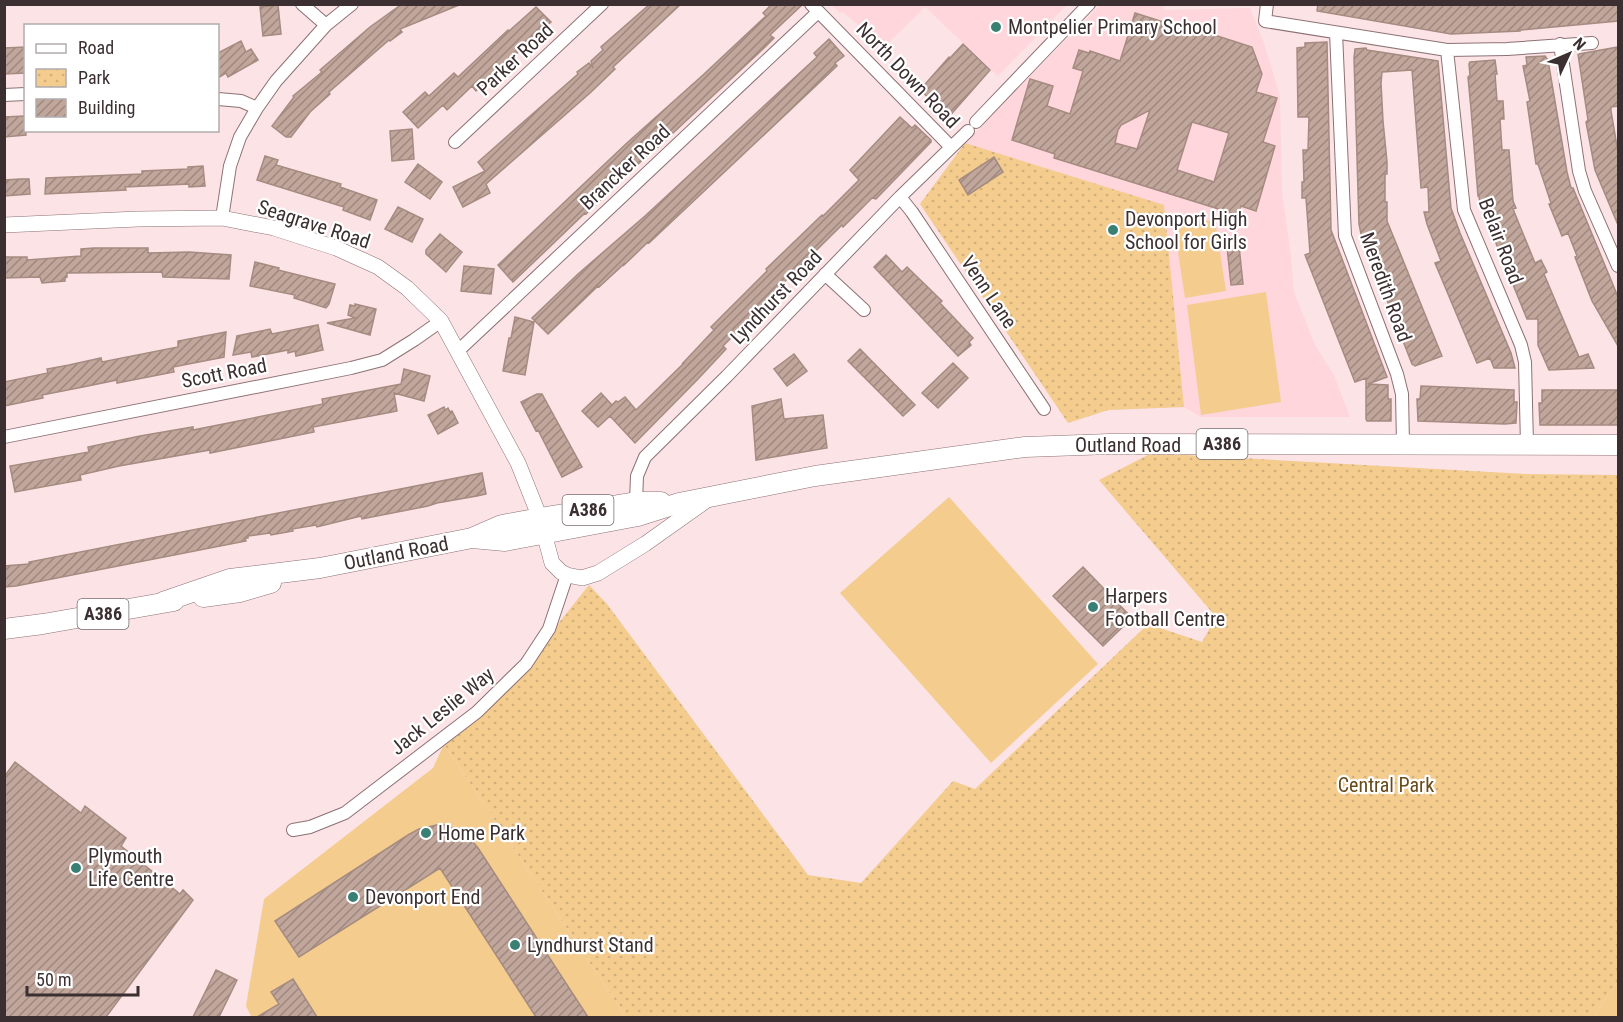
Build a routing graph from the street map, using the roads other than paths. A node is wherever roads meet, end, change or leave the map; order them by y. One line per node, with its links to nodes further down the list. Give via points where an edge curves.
1 (302, 4): 7 (street)
2 (352, 4): 7 (street)
3 (603, 4): 16 (street, Parker Road)
4 (1089, 4): 17 (street, Lyndhurst Road)
5 (1267, 4): 8 (street, via 1265,21)
6 (815, 8): 17 (street, North Down Road); 25 (street, Brancker Road)
7 (326, 25): 15 (street)
8 (1336, 33): 11 (street); 28 (street, Meredith Road, via 1345,236 1397,374 1402,394)
9 (1592, 43): 10 (street)
10 (1560, 44): 11 (street); 21 (street, via 1579,171)
11 (1447, 50): 29 (street, Belair Road, via 1464,210 1521,345)
12 (24, 94): 13 (street)
13 (4, 95)
14 (219, 99): 15 (street, via 241,101)
15 (257, 108): 19 (street, via 240,137 230,166)
16 (455, 142)
17 (951, 147): 18 (street, Lyndhurst Road)
18 (900, 197): 22 (street, Lyndhurst Road); 26 (street, Venn Lane)
19 (222, 218): 20 (street, Seagrave Road); 24 (street, Seagrave Road, via 274,228 336,248 378,267)
20 (4, 225)
21 (1618, 266)
22 (825, 274): 23 (street); 32 (street, Lyndhurst Road, via 645,457 637,476)
23 (864, 310)
24 (441, 321): 25 (street, Seagrave Road); 27 (street, Scott Road, via 382,360)
25 (458, 351): 34 (street, Seagrave Road, via 518,463)
26 (1044, 409)
27 (4, 437)
28 (1403, 444): 29 (main road, Outland Road / A386); 31 (main road, Outland Road / A386, via 1025,447 815,476)
29 (1527, 445): 30 (main road, Outland Road / A386)
30 (1618, 445)
31 (711, 497): 33 (main road, Outland Road / A386); 35 (street, via 598,573 582,578)
32 (636, 502): 33 (main road, Outland Road / A386); 34 (main road, Outland Road / A386)
33 (679, 503): 34 (main road, Outland Road, via 638,516)
34 (542, 526): 35 (street, Seagrave Road, via 552,563); 36 (main road, Outland Road / A386, via 502,525 472,538 320,568 230,579 163,602)
35 (567, 575): 39 (street, Jack Leslie Way, via 549,629 526,664 477,712 345,813)
36 (43, 624): 37 (main road, Outland Road / A386); 38 (main road, Outland Road / A386)
37 (4, 629)
38 (4, 636)
39 (293, 830)

